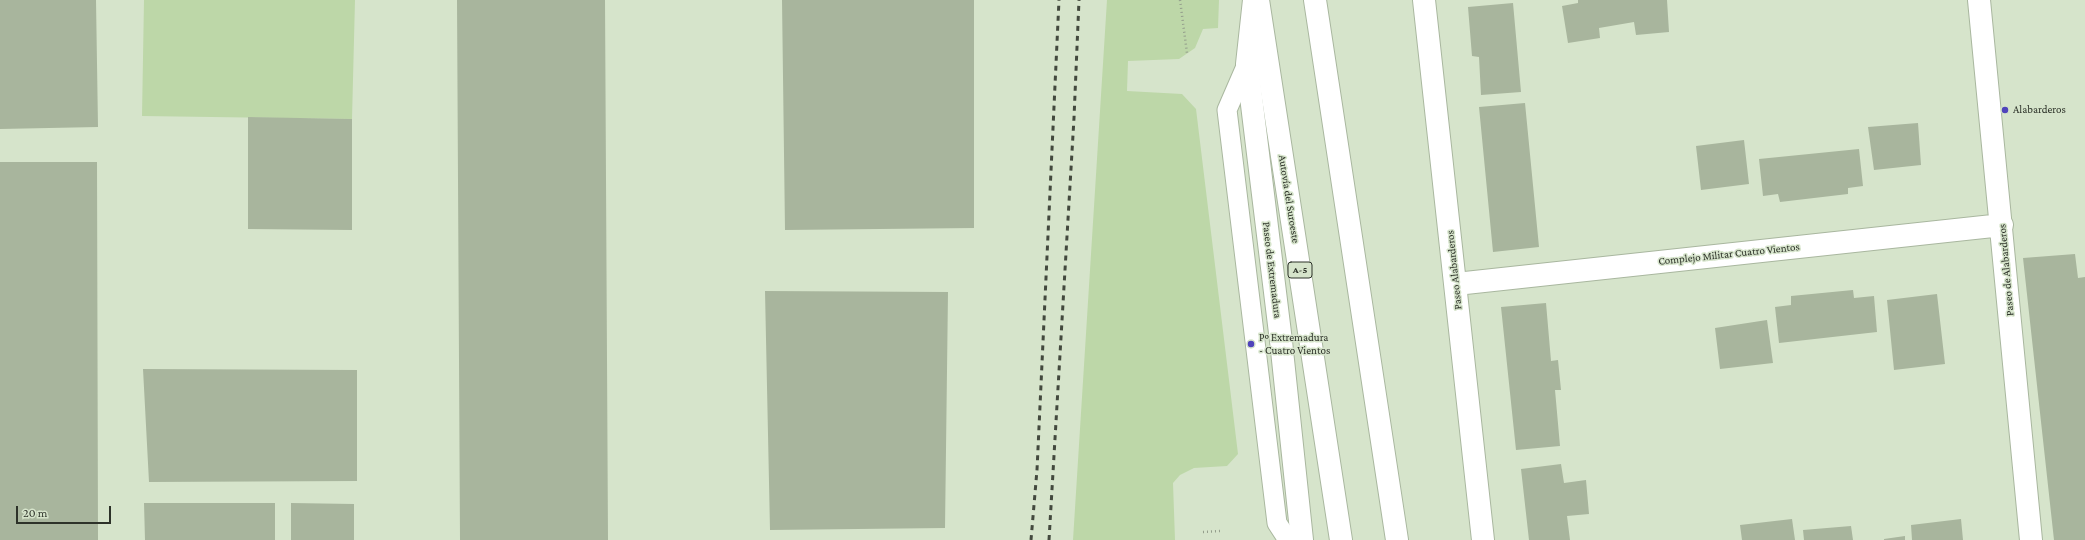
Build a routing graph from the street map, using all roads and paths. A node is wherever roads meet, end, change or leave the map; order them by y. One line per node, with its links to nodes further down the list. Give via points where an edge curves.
1 (1180, 0): 7 (path)
2 (1254, 0): 8 (main road, Paseo de Extremadura)
3 (1258, 0): 15 (main road, Autovía del Suroeste / A-5)
4 (1315, 0): 16 (main road)
5 (1424, 0): 10 (main road, Paseo Alabarderos)
6 (1980, 0): 9 (main road, Paseo de Alabarderos)
7 (1187, 53)
8 (1247, 64): 13 (lane, via 1227,110 1277,523); 14 (main road, Paseo de Extremadura)
9 (2002, 225): 10 (main road, Complejo Militar Cuatro Vientos); 18 (main road, Paseo de Alabarderos)
10 (1456, 284): 17 (main road, Paseo Alabarderos)
11 (1221, 531): 12 (path)
12 (1203, 532)
13 (1288, 540)
14 (1302, 540)
15 (1341, 540)
16 (1397, 540)
17 (1482, 540)
18 (2031, 540)

